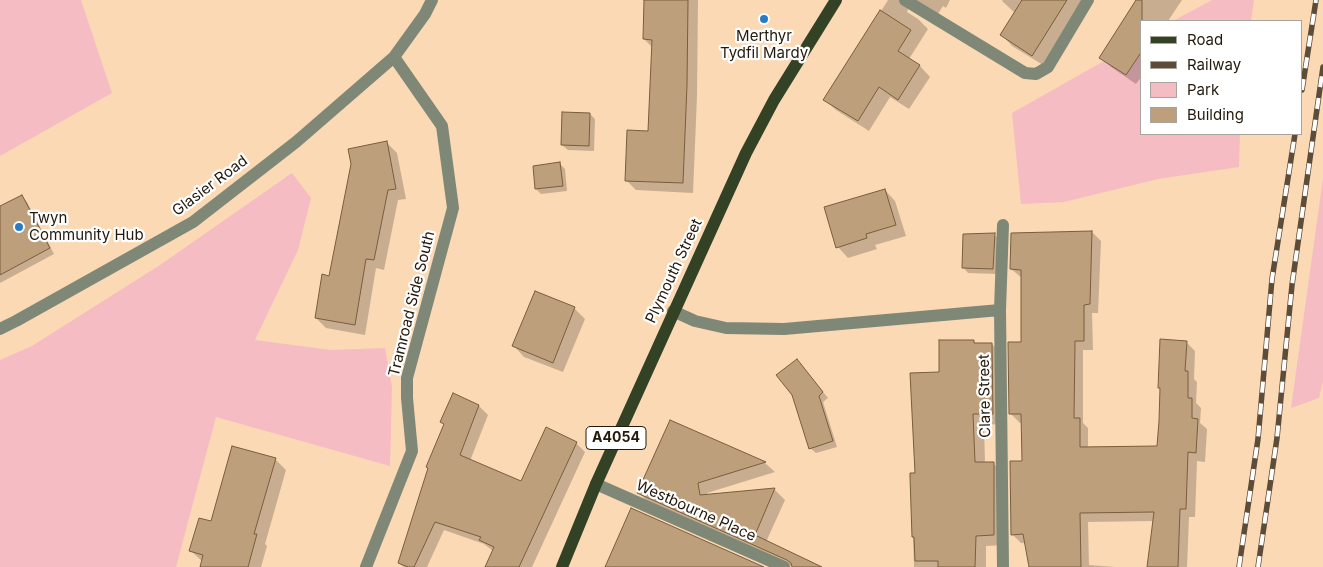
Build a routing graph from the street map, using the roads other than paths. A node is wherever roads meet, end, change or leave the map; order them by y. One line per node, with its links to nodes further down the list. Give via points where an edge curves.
1 (432, 0): 5 (street, Glasier Road)
2 (905, 0): 3 (street, via 1025,73 1036,74 1048,66)
3 (1088, 0)
4 (834, 1): 8 (main road, Plymouth Street / A4054, via 746,153)
5 (394, 56): 9 (street, Glasier Road, via 296,142 193,222); 11 (street, Tramroad Side South, via 442,126 453,208 407,378 412,451)
6 (1003, 225): 7 (street, Clare Street)
7 (1000, 310): 8 (street, via 784,329 726,328 695,321); 14 (street, Clare Street)
8 (673, 311): 10 (main road, Plymouth Street / A4054)
9 (0, 329)
10 (596, 484): 12 (main road, Plymouth Street / A4054); 13 (street, Westbourne Place)
11 (366, 567)
12 (562, 567)
13 (784, 567)
14 (1003, 567)

